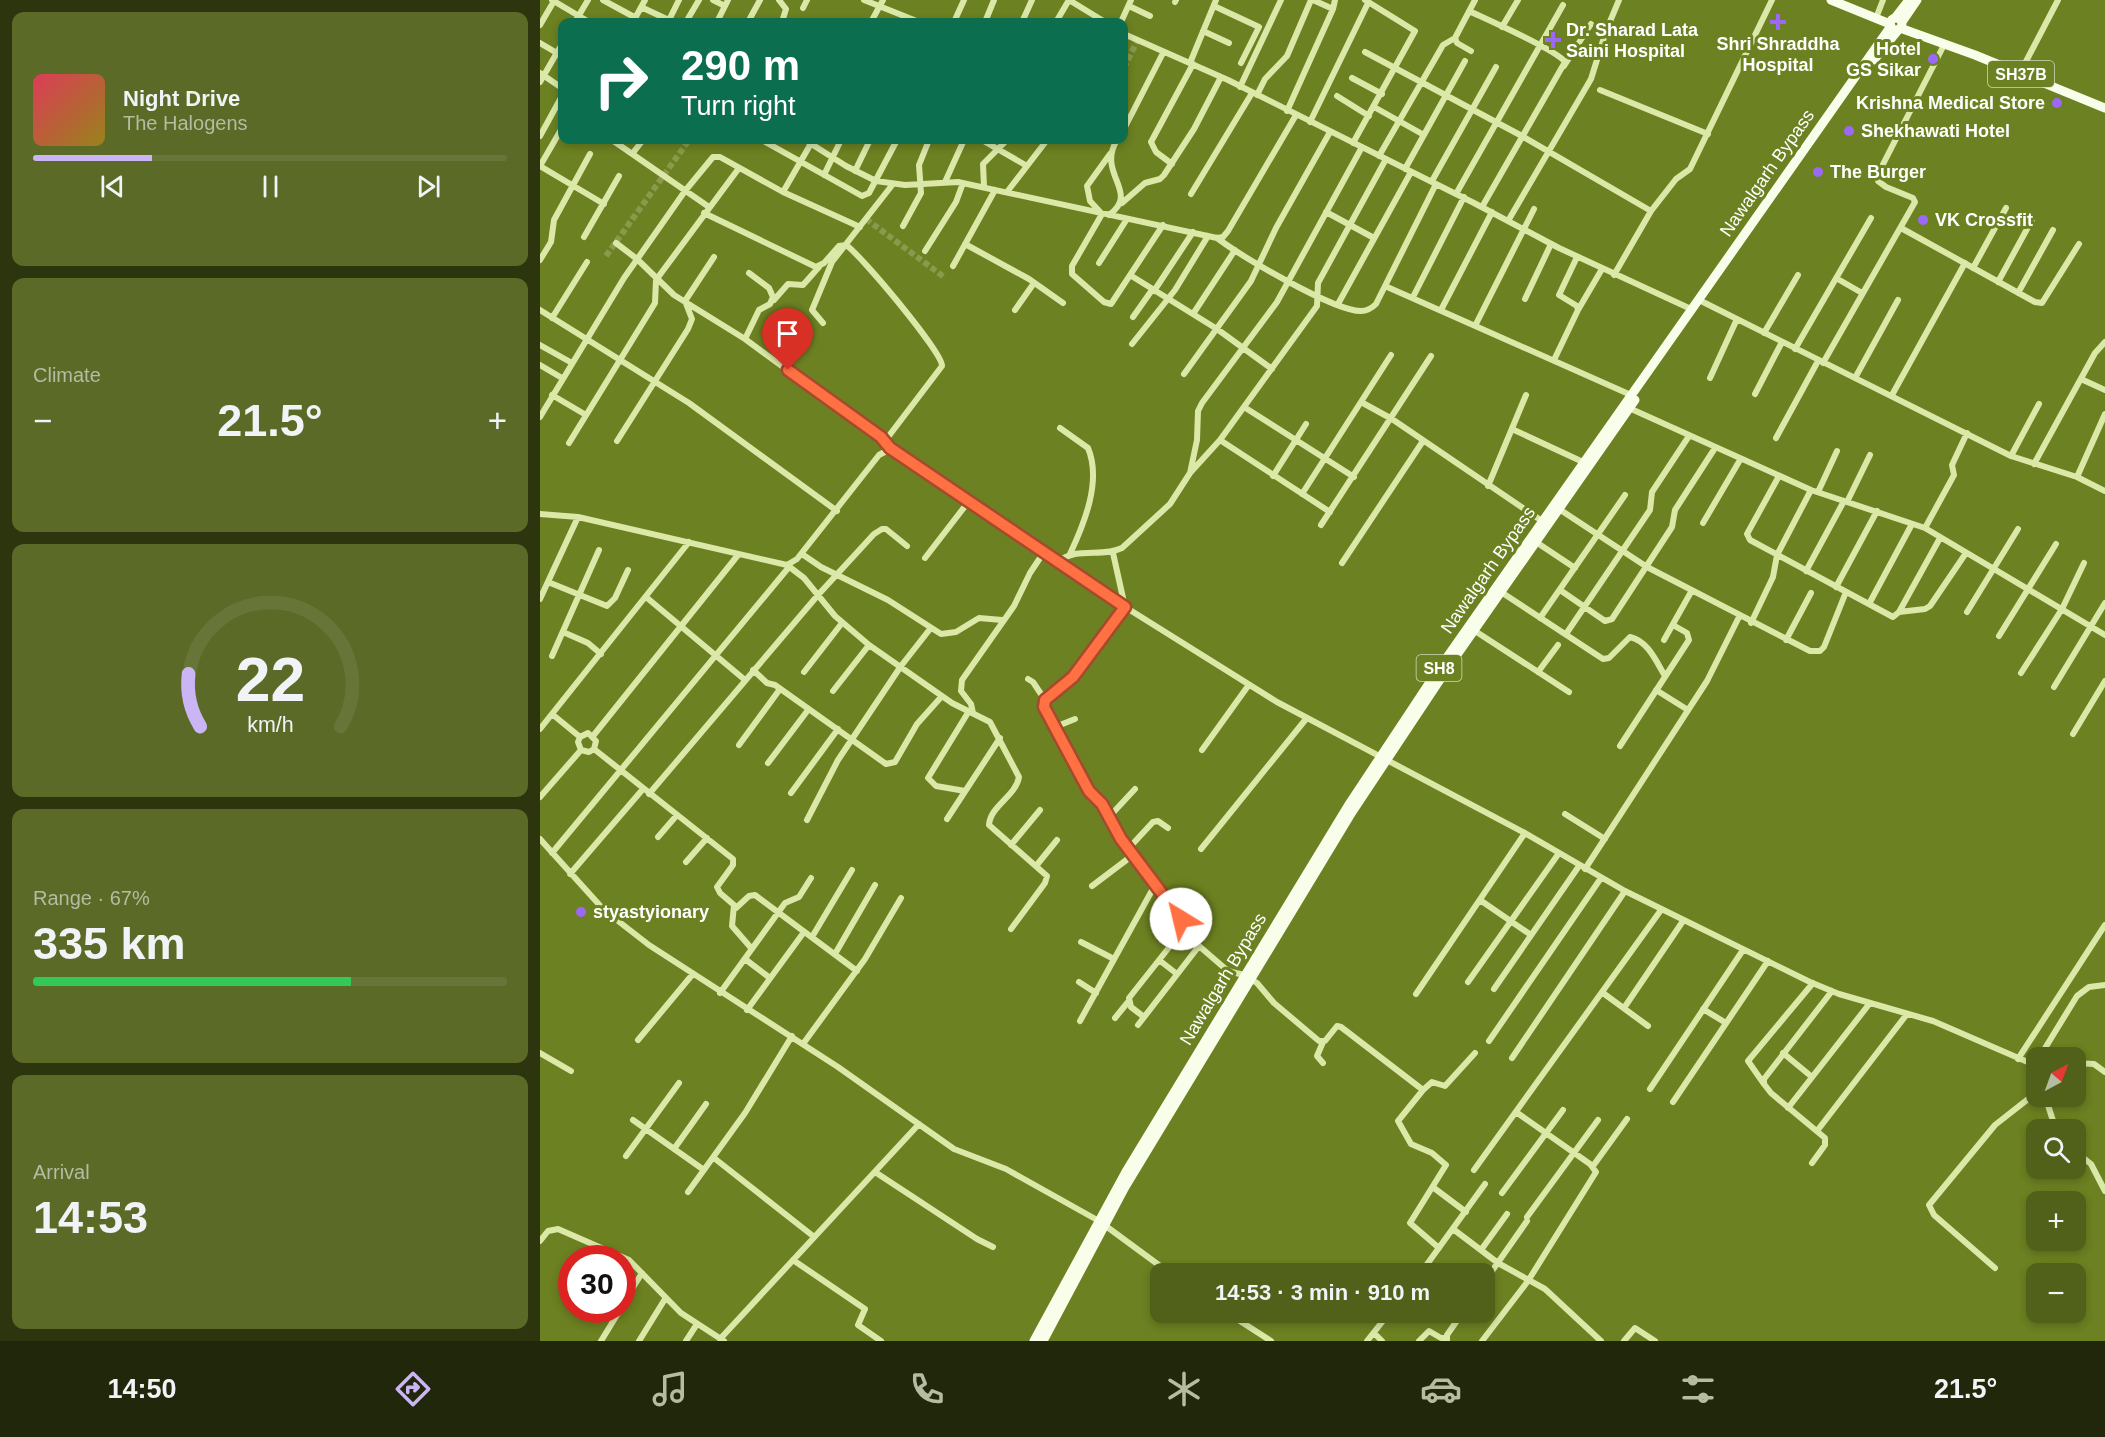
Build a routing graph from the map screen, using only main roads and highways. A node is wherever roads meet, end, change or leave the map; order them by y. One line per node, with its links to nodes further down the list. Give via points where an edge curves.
1 (1832, 0): 5 (main road, SH37B)
2 (1848, 0): 5 (main road)
3 (1909, 0): 5 (main road, SH8)
4 (1917, 0): 5 (main road, SH8)
5 (1896, 24): 6 (main road, Nawalgarh Bypass / SH8); 7 (main road, SH37B)
6 (1867, 66): 8 (main road, Nawalgarh Bypass / SH8); 8 (main road, Nawalgarh Bypass / SH8, via 1583,462)
7 (2105, 108)
8 (1383, 760): 9 (main road, Nawalgarh Bypass / SH8, via 1247,977)
9 (1101, 1223): 10 (main road, Nawalgarh Bypass / SH8); 11 (main road, Nawalgarh Bypass / SH8)
10 (1034, 1341)
11 (1043, 1341)

